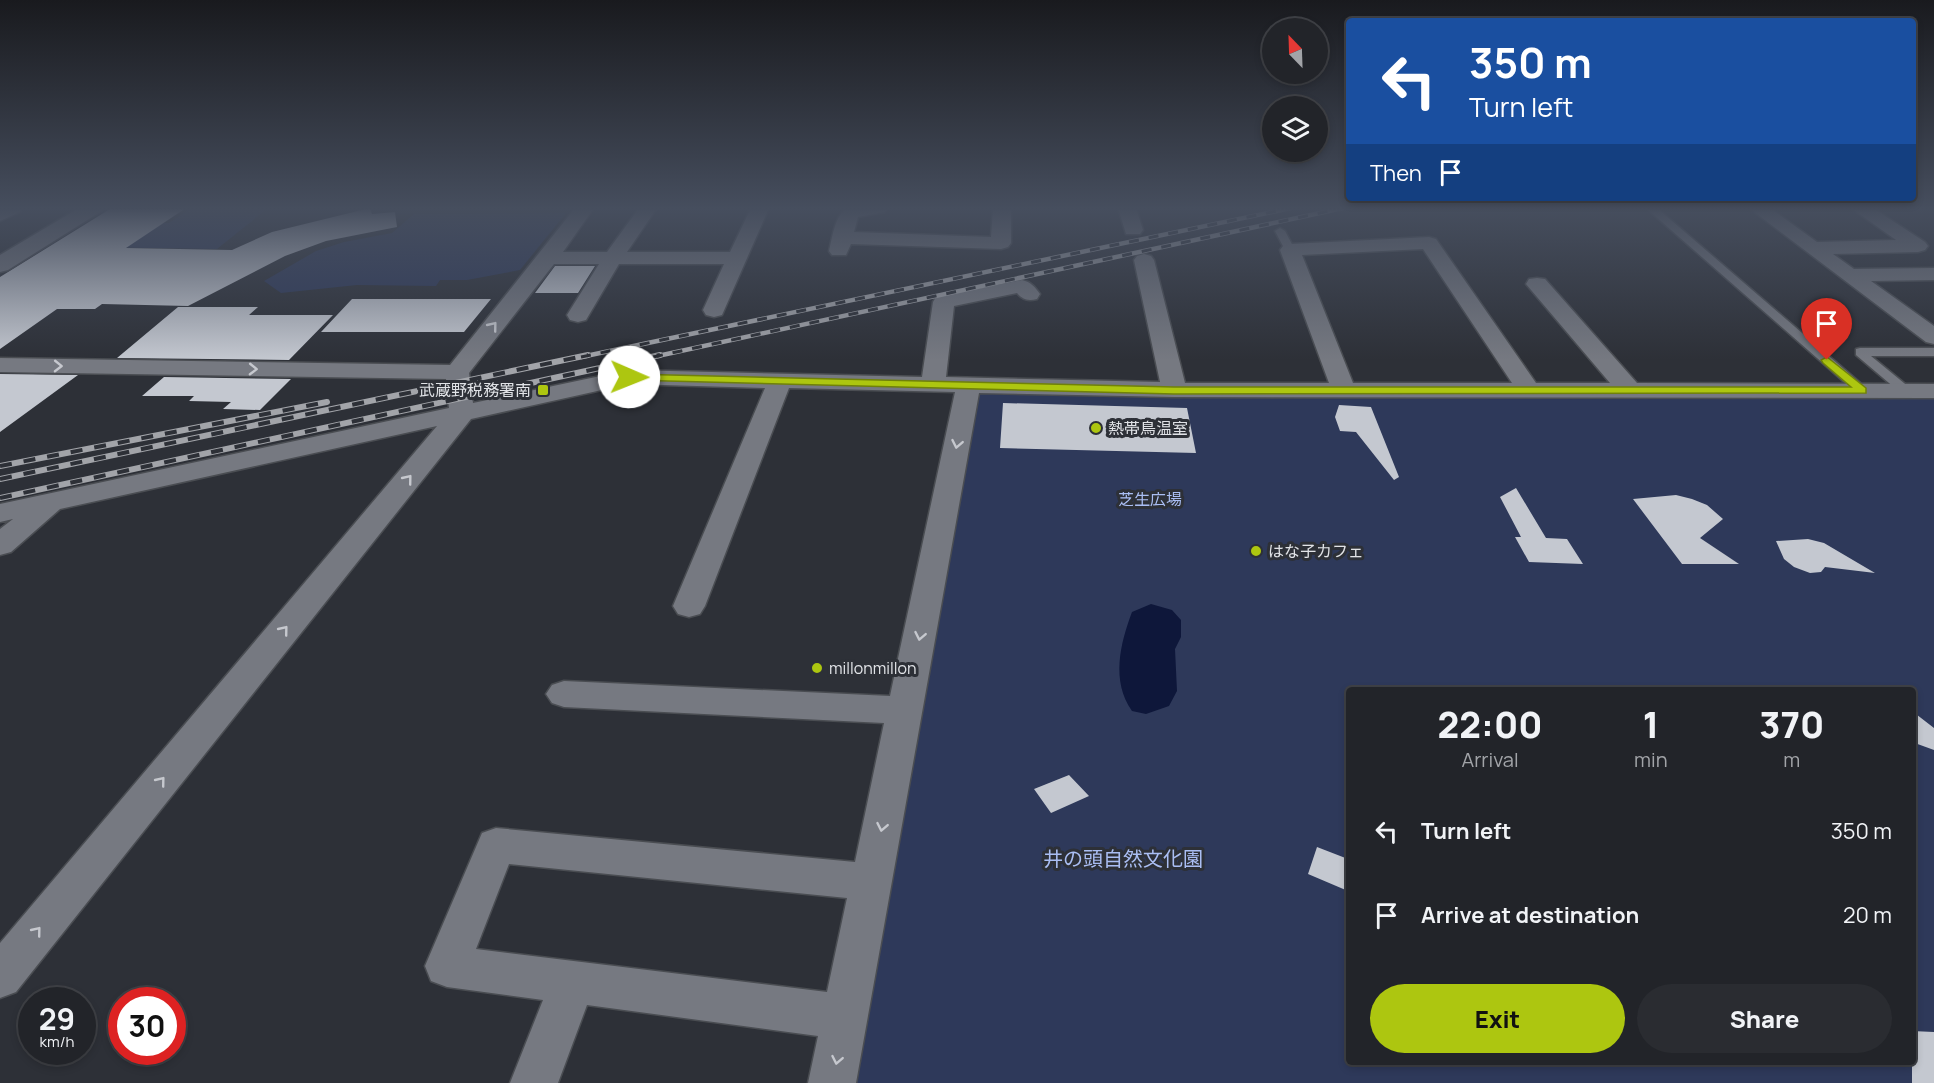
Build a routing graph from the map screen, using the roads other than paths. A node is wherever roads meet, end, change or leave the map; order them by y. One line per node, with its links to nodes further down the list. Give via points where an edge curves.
1 (548, 258): 20 (street, one-way to 1)
2 (736, 258): 15 (street)
3 (583, 259): 4 (street)
4 (612, 259): 5 (street); 16 (street)
5 (669, 259)
6 (1293, 259): 24 (street)
7 (1440, 259): 28 (street)
8 (1709, 259): 25 (lane)
9 (1827, 259): 12 (street)
10 (1144, 260): 23 (street)
11 (1934, 274): 12 (street)
12 (1851, 275): 17 (street)
13 (1537, 284): 29 (street)
14 (1029, 294): 22 (street, via 1022,286 944,302)
15 (714, 310)
16 (578, 315)
17 (1930, 331)
18 (1934, 352): 26 (lane, via 1860,352)
19 (0, 365): 20 (street, one-way to 20)
20 (457, 372): 30 (street)
21 (780, 380): 22 (street); 30 (street, via 629,377 568,387); 34 (street)
22 (951, 386): 23 (street); 36 (street, one-way to 36)
23 (1174, 390): 24 (street)
24 (1344, 391): 28 (street)
25 (1862, 391): 26 (street); 29 (street)
26 (1906, 391): 27 (street)
27 (1934, 391)
28 (1530, 392): 29 (street)
29 (1631, 392)
30 (462, 414): 31 (street); 38 (street, one-way to 30)
31 (52, 502): 32 (street); 33 (street)
32 (0, 513)
33 (0, 545)
34 (689, 606)
35 (564, 694): 36 (street)
36 (906, 710): 37 (street, one-way to 37)
37 (871, 882): 39 (street, via 496,845 447,966); 40 (street)
38 (0, 977)
39 (572, 984): 40 (street); 41 (street)
40 (844, 1017): 42 (street, one-way to 42)
41 (534, 1083)
42 (832, 1083)

